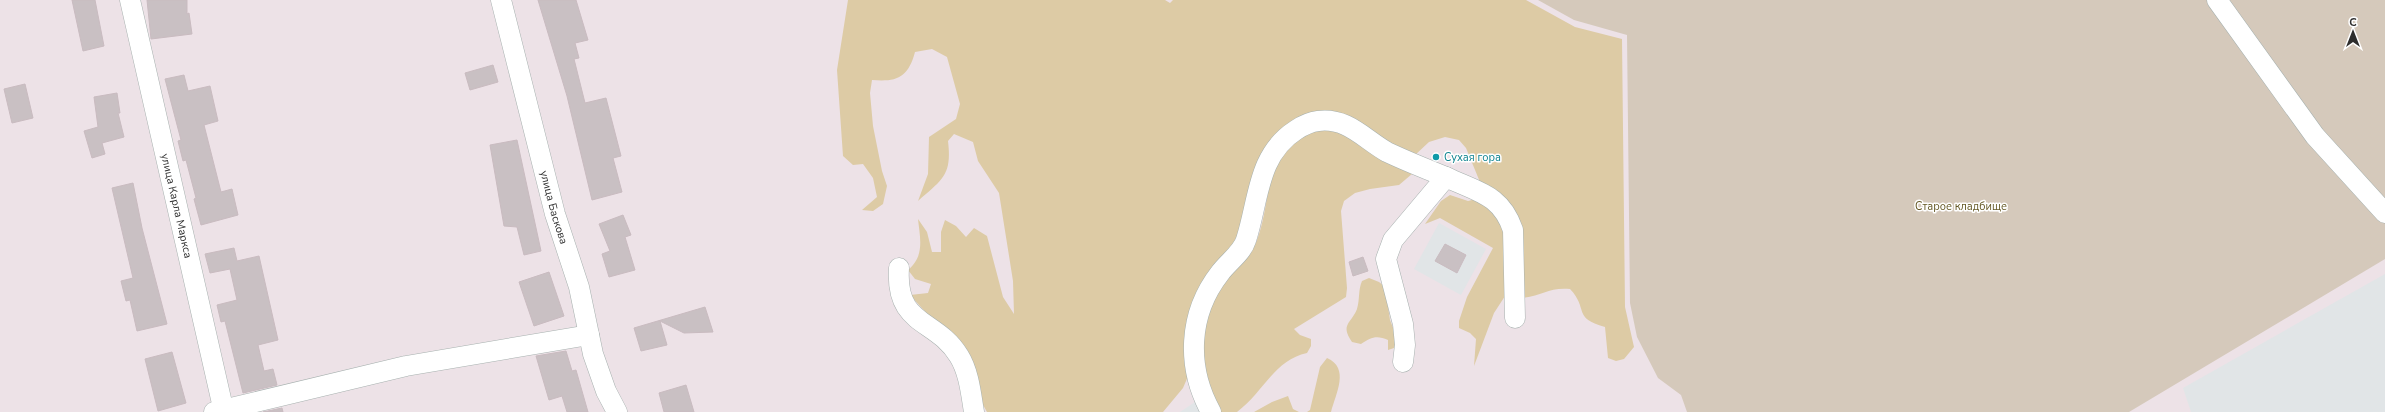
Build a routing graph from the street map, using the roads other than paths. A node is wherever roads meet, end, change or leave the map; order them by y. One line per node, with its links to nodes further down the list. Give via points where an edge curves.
1 (130, 0): 10 (street, улица Карла Маркса)
2 (501, 0): 8 (street, улица Баскова, via 555,214 579,287)
3 (2217, 0): 5 (street, via 2315,136)
4 (1446, 177): 7 (street, via 1497,202 1509,219 1513,230); 9 (street, via 1393,240 1386,259 1403,324); 13 (street, via 1382,149 1347,125 1334,120 1316,121 1284,138 1273,150 1266,166 1246,242 1209,288 1195,326 1195,372 1202,397)
5 (2385, 213)
6 (899, 268): 12 (street, via 899,288 907,309 947,342 960,357)
7 (1516, 318)
8 (589, 335): 10 (street, via 406,366); 11 (street, улица Баскова, via 599,372)
9 (1403, 362)
10 (220, 411)
11 (617, 412)
12 (974, 412)
13 (1211, 412)

